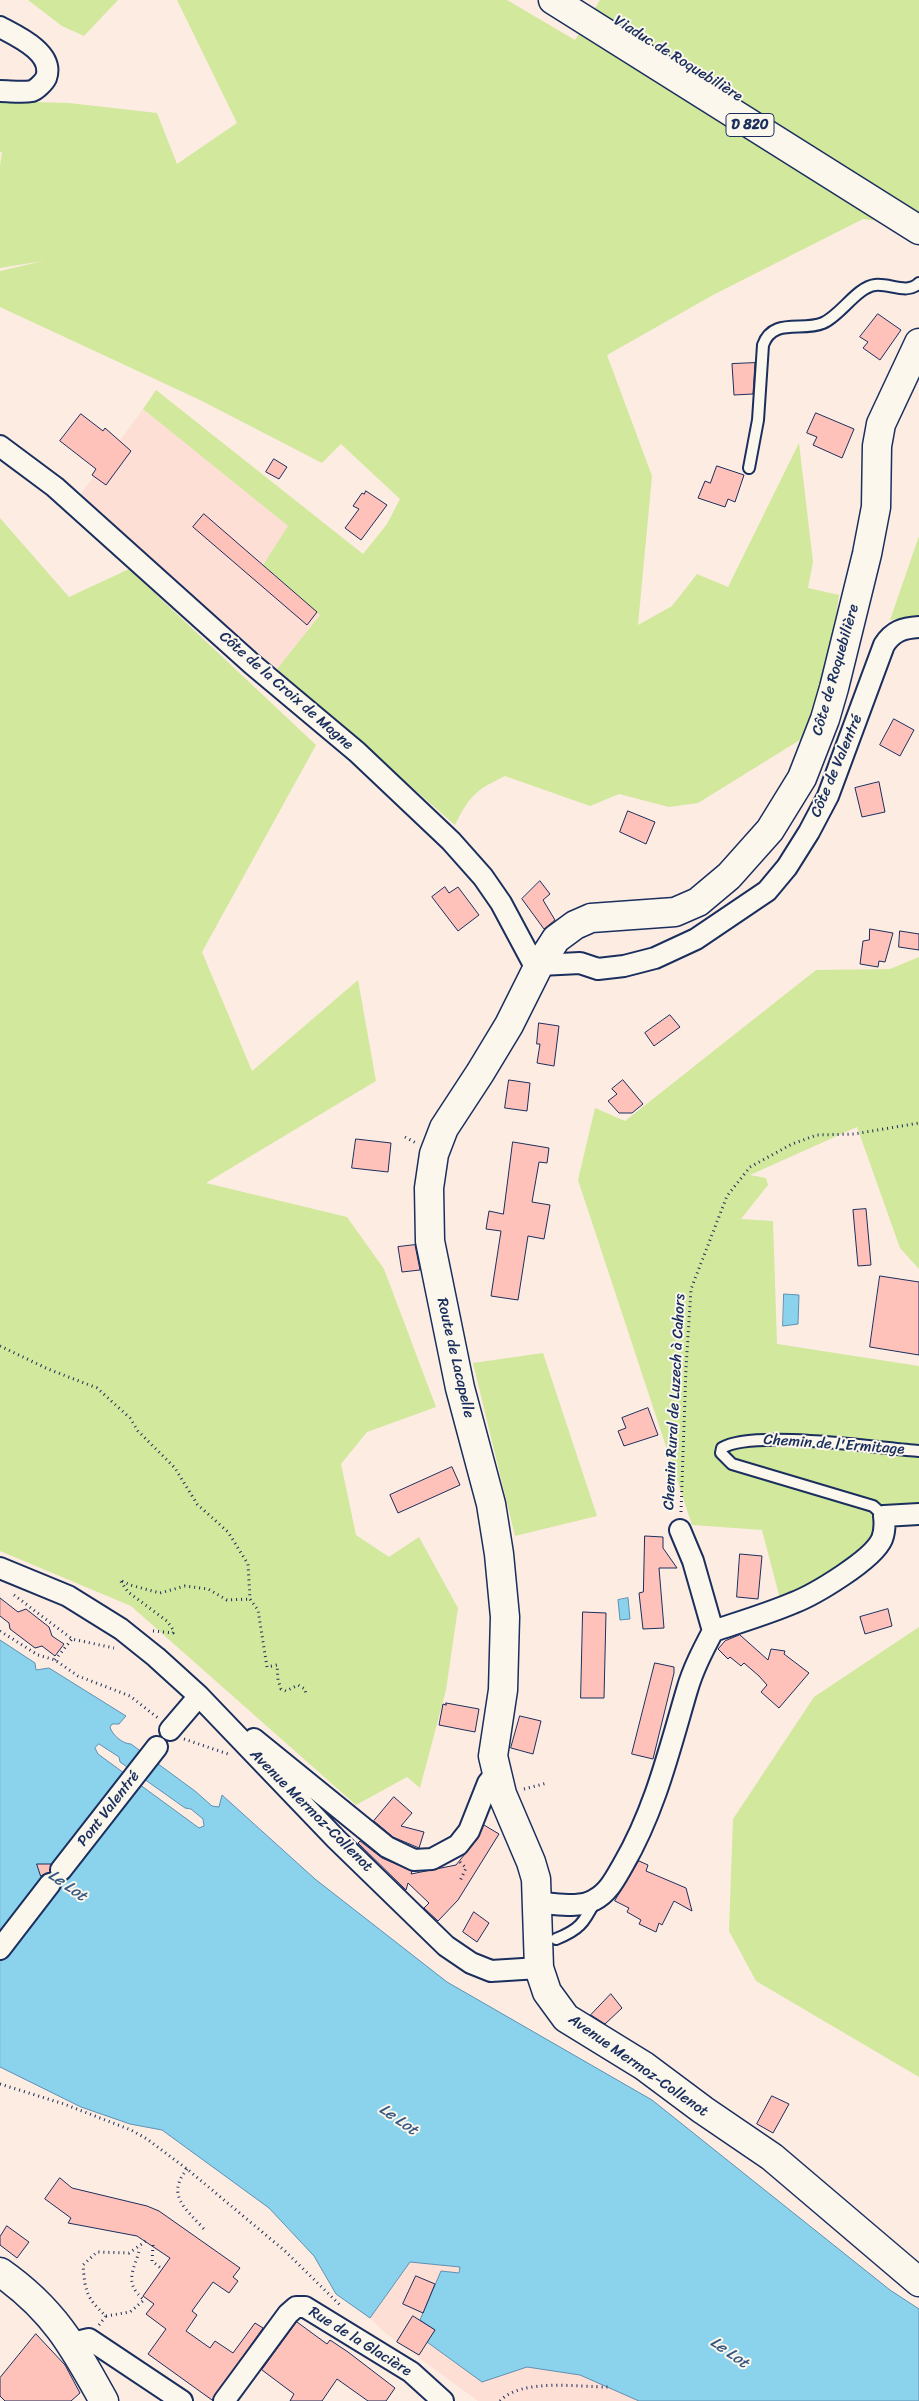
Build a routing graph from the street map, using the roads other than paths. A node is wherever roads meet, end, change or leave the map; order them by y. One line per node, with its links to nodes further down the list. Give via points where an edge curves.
1 (553, 0): 2 (street, D 820)
2 (585, 8): 5 (street, Viaduc de Roquebilière / D 820); 6 (street, Viaduc de Roquebilière / D 820)
3 (0, 27): 4 (street, via 21,38 43,56 48,70 45,80 33,91)
4 (0, 91)
5 (919, 210)
6 (919, 230)
7 (919, 283): 10 (lane, via 910,289 874,285 822,324 779,327 766,337 758,420)
8 (919, 343): 12 (street, Côte de Roquebilière, via 881,424 877,446 876,507 867,554 828,711 802,778 770,830 729,876 698,902 675,912 591,918)
9 (0, 446): 14 (street, Côte de la Croix de Magne, via 55,487 252,664 357,752 451,841 483,877 532,961)
10 (749, 468)
11 (919, 627): 13 (street, Côte de Valentré, via 905,628 890,635 884,645 828,796 787,867 767,892 696,939 655,958 598,969)
12 (556, 939): 13 (street); 14 (street, Côte de Roquebilière)
13 (580, 963): 14 (street, Côte de Valentré)
14 (539, 966): 24 (street, Route de Lacapelle, via 509,1024 444,1128 434,1154 429,1188 430,1241 460,1388 491,1504 499,1554 505,1617 503,1690 493,1756)
15 (919, 1451): 17 (lane, Chemin de l'Ermitage, via 767,1439 730,1443 722,1448 721,1453 732,1464 873,1506)
16 (919, 1514): 17 (street)
17 (884, 1516): 20 (street, via 882,1539 856,1567 795,1602)
18 (680, 1530): 20 (street, via 693,1560)
19 (0, 1568): 21 (street, via 68,1596 121,1629)
20 (713, 1631): 25 (street, via 687,1690 656,1796 610,1888)
21 (198, 1696): 22 (street); 24 (street, via 387,1847 414,1860 432,1859 458,1844 469,1831 488,1783); 29 (street, Avenue Mermoz-Collenot, via 446,1946 471,1963 491,1971)
22 (168, 1727)
23 (157, 1747): 28 (street, Pont Valentré)
24 (496, 1773): 26 (street, Route de Lacapelle, via 531,1862)
25 (596, 1900): 26 (street, via 586,1904); 27 (lane, via 585,1922 573,1932)
26 (538, 1903): 29 (street, Route de Lacapelle)
27 (556, 1939)
28 (0, 1949)
29 (539, 1968): 31 (street, Avenue Mermoz-Collenot, via 547,1992 566,2018 644,2066 772,2157)
30 (0, 2272): 32 (street)
31 (919, 2282)
32 (80, 2341): 33 (street); 34 (street)
33 (104, 2401)
34 (182, 2401)
35 (224, 2401): 36 (street, Rue de la Glacière, via 288,2314 296,2307 305,2307 411,2372)
36 (443, 2401)

